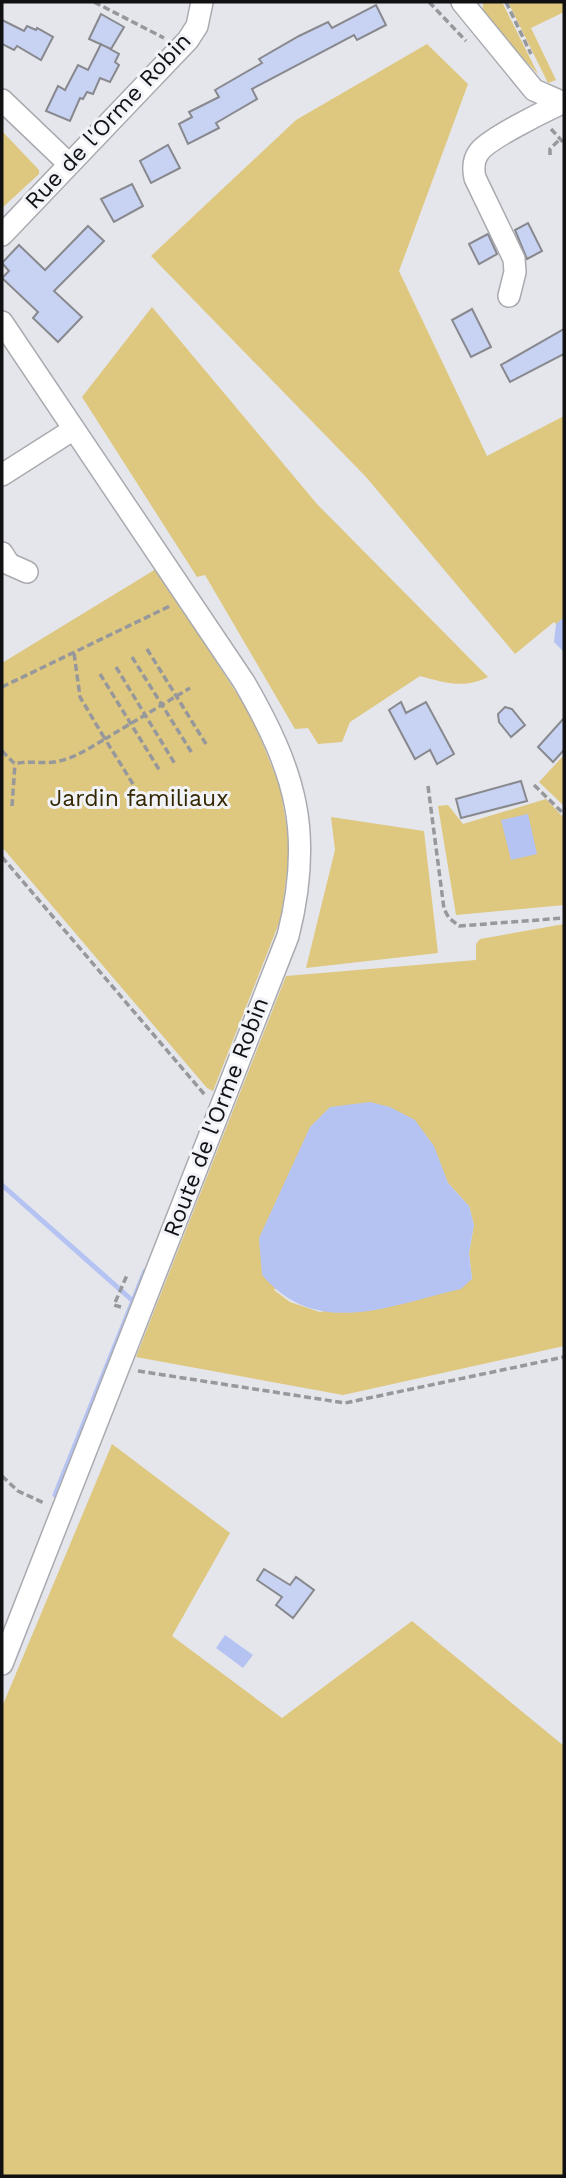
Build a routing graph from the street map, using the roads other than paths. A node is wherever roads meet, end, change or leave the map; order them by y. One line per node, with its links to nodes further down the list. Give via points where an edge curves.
1 (202, 2): 5 (street, Rue de l'Orme Robin, via 197,26 181,47)
2 (462, 2): 4 (street, via 534,90)
3 (2, 100): 5 (street)
4 (562, 104): 7 (street, via 488,143 473,166 514,259)
5 (69, 164): 6 (street, Rue de l'Orme Robin)
6 (2, 234)
7 (509, 296)
8 (2, 322): 9 (street)
9 (74, 429): 10 (street); 13 (street, Route de l'Orme Robin, via 268,723 293,786 302,844 298,899 288,936)
10 (2, 475)
11 (2, 553): 12 (street, via 9,564)
12 (27, 572)
13 (2, 1664)

